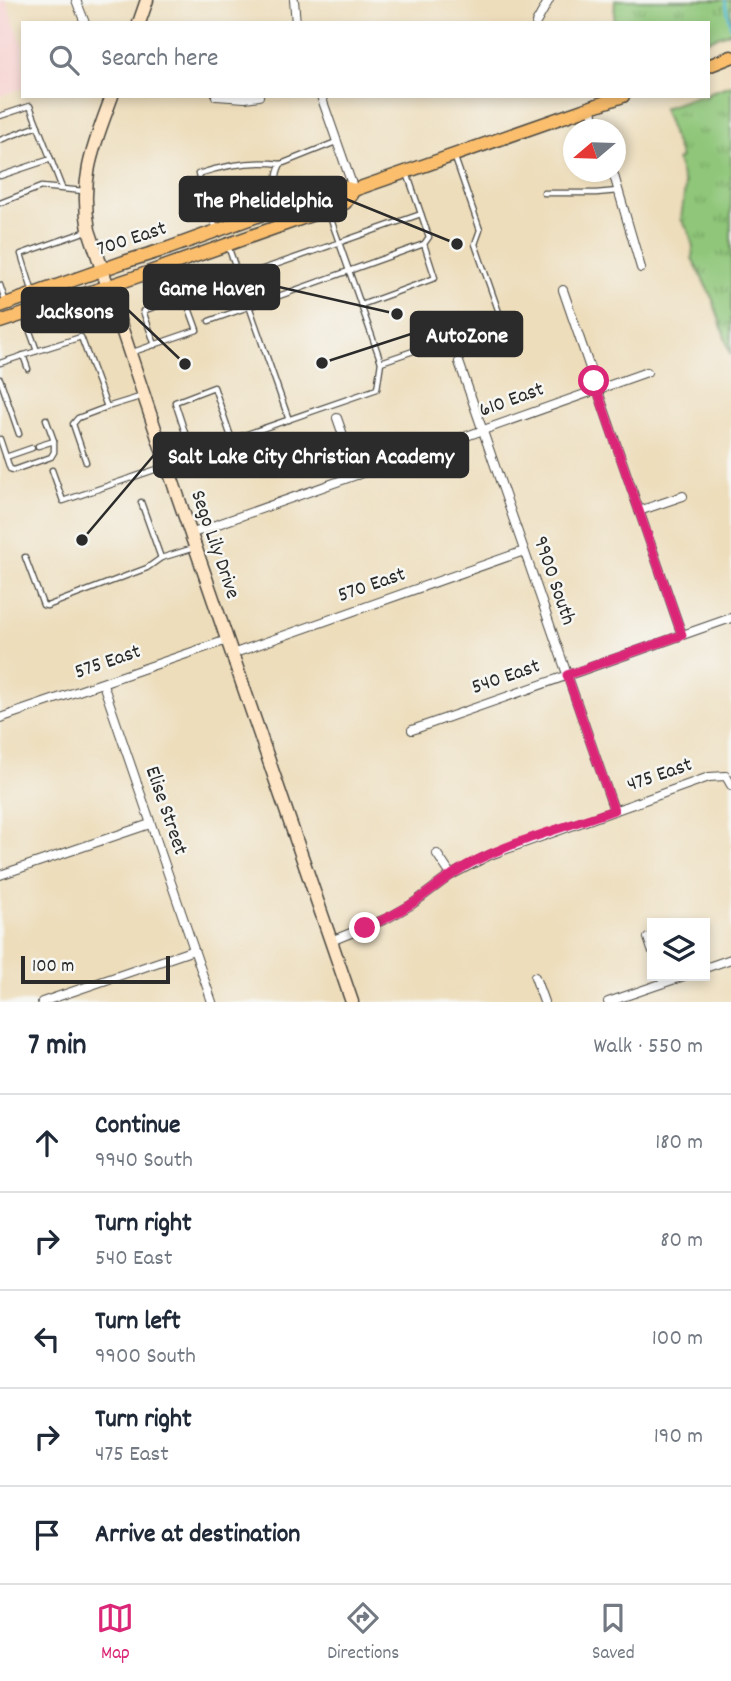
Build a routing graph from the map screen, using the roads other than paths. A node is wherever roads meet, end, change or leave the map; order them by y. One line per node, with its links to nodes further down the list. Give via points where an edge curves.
1 (76, 0): 5 (street)
2 (148, 0): 6 (main road)
3 (294, 0): 7 (street)
4 (549, 0): 8 (street)
5 (84, 21)
6 (140, 21)
7 (296, 21)
8 (537, 21)
9 (731, 57): 10 (main road)
10 (710, 64)
11 (111, 98): 28 (main road, Sego Lily Drive, via 92,153)
12 (322, 98): 19 (street)
13 (618, 98): 14 (main road, 700 East)
14 (591, 108): 16 (street); 20 (main road, 700 East)
15 (0, 116): 17 (lane, via 30,106)
16 (594, 119)
17 (38, 126): 18 (lane); 21 (lane)
18 (0, 140)
19 (337, 141): 22 (lane); 27 (street)
20 (454, 155): 23 (main road, 700 East); 60 (lane, via 480,230 475,244 502,321)
21 (51, 159): 24 (lane); 26 (lane)
22 (281, 164): 32 (lane, via 276,180); 36 (lane, via 261,161 198,174)
23 (407, 172): 27 (main road, 700 East); 34 (lane)
24 (0, 176)
25 (616, 182): 29 (street)
26 (62, 188): 28 (lane); 31 (lane, via 41,187)
27 (354, 190): 32 (main road, 700 East, via 340,186); 33 (main road, 700 East, via 345,203)
28 (85, 191): 35 (main road, Sego Lily Drive)
29 (619, 191): 30 (lane); 41 (street)
30 (544, 193)
31 (0, 202)
32 (286, 205): 36 (main road, 700 East)
33 (327, 209): 37 (lane); 39 (main road, 700 East)
34 (421, 214): 37 (lane); 38 (lane, via 429,237)
35 (89, 230): 42 (main road, Sego Lily Drive); 48 (lane, via 21,254)
36 (217, 231): 42 (main road, 700 East)
37 (339, 242): 43 (lane); 44 (lane)
38 (424, 244): 43 (lane); 51 (lane, via 435,278)
39 (228, 245): 40 (main road, 700 East); 44 (lane)
40 (168, 266): 46 (main road, 700 East); 49 (lane)
41 (641, 268)
42 (102, 270): 46 (main road, Sego Lily Drive); 48 (main road, 700 East)
43 (349, 271): 51 (lane); 52 (lane)
44 (239, 277): 49 (lane); 52 (lane)
45 (0, 285): 50 (lane)
46 (107, 286): 53 (main road, 700 East); 58 (main road, Sego Lily Drive)
47 (563, 290): 66 (street)
48 (34, 294): 50 (main road, 700 East)
49 (182, 297): 56 (lane, via 143,311); 56 (lane, via 197,331)
50 (3, 304)
51 (361, 305): 60 (lane)
52 (249, 307): 54 (lane); 71 (lane)
53 (23, 314): 55 (main road, 700 East); 57 (lane)
54 (209, 321)
55 (0, 322)
56 (155, 345): 58 (lane)
57 (37, 351): 59 (lane); 68 (lane, via 81,337)
58 (129, 353): 67 (main road, Sego Lily Drive)
59 (23, 355): 62 (lane); 63 (lane)
60 (381, 362): 71 (lane, via 377,389)
61 (459, 362): 72 (street, 9900 South)
62 (0, 363)
63 (28, 369)
64 (647, 372): 66 (street, 610 East)
65 (0, 379): 73 (lane)
66 (597, 390): 72 (street, 610 East); 85 (street)
67 (143, 396): 68 (lane); 80 (main road, Sego Lily Drive)
68 (107, 407): 79 (lane, via 73,424)
69 (337, 418): 82 (street)
70 (46, 419): 76 (lane)
71 (289, 420): 75 (lane)
72 (483, 430): 82 (street, 610 East); 88 (street, 9900 South)
73 (19, 434)
74 (0, 439): 78 (lane)
75 (232, 440): 77 (lane); 77 (lane, via 214,387 175,402)
76 (54, 441): 78 (lane); 78 (lane, via 51,457 14,470)
77 (192, 454): 80 (lane)
78 (6, 457)
79 (86, 462)
80 (166, 464): 81 (lane, via 63,502); 86 (main road, Sego Lily Drive)
81 (52, 470)
82 (357, 475): 86 (street, 610 East)
83 (683, 496): 85 (street)
84 (141, 502): 90 (lane)
85 (639, 511): 92 (street)
86 (190, 534): 87 (main road, Sego Lily Drive)
87 (195, 547): 90 (lane); 93 (main road, Sego Lily Drive)
88 (524, 551): 94 (street, 570 East); 95 (street, 9900 South)
89 (25, 557): 90 (lane, via 47,606 147,568)
90 (161, 558)
91 (731, 618): 92 (street, 540 East)
92 (682, 635): 95 (street, 540 East)
93 (227, 640): 94 (main road, Sego Lily Drive); 96 (street, 575 East)
94 (232, 654): 105 (main road, Sego Lily Drive)
95 (567, 675): 98 (street, 540 East); 100 (street, 9900 South)
96 (103, 684): 97 (street, 575 East); 101 (street, Elise Street)
97 (0, 718)
98 (412, 730)
99 (731, 785): 100 (street, 475 East, via 726,776 709,778)
100 (614, 810): 104 (street, 475 East, via 510,846)
101 (150, 824): 103 (street); 106 (street, Elise Street)
102 (438, 854): 104 (street)
103 (0, 875)
104 (451, 875): 105 (street, 475 East, via 388,918)
105 (331, 941): 113 (main road, Sego Lily Drive)
106 (194, 950): 111 (street); 112 (street, Elise Street)
107 (731, 959): 108 (street)
108 (710, 966)
109 (535, 977): 114 (street)
110 (657, 981): 115 (street)
111 (42, 1002)
112 (212, 1002)
113 (352, 1002)
114 (544, 1002)
115 (608, 1002)

